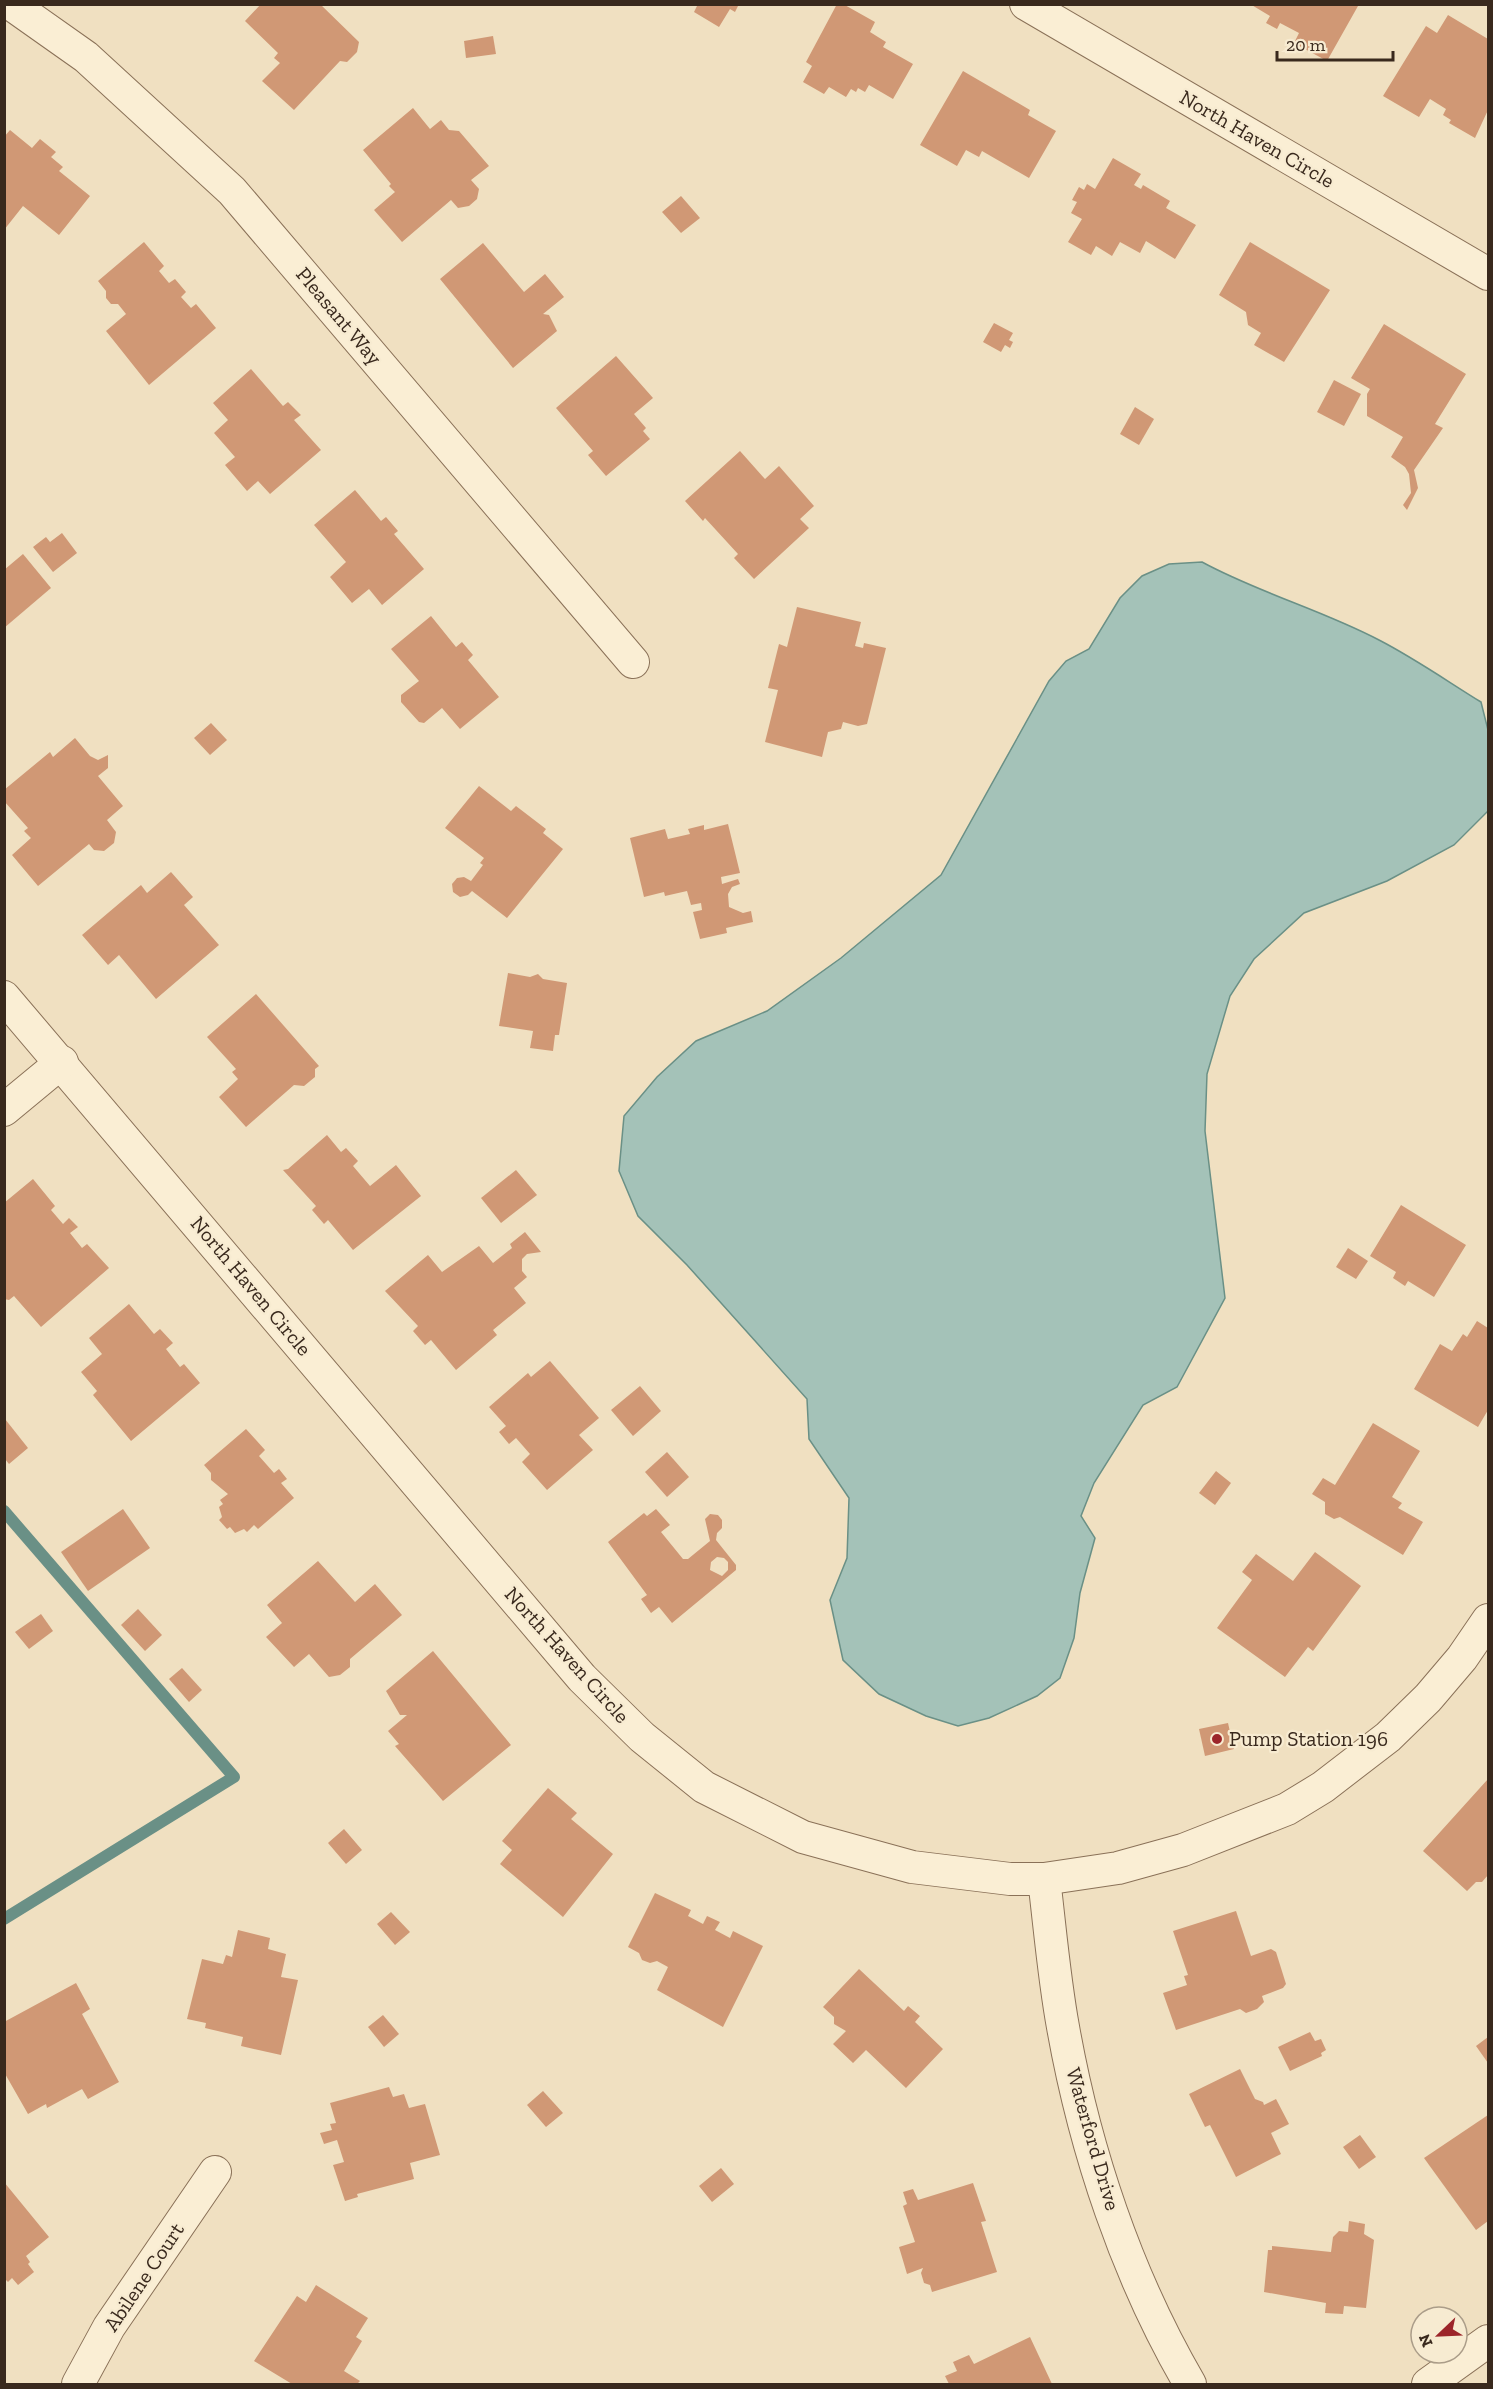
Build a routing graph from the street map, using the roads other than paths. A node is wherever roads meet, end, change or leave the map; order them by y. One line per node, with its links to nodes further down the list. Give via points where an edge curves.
1 (11, 4): 4 (street, Pleasant Way, via 86,57 232,191)
2 (1026, 4): 3 (street, North Haven Circle)
3 (1488, 274)
4 (633, 662)
5 (4, 997): 6 (street, North Haven Circle)
6 (62, 1062): 7 (street); 9 (street, North Haven Circle, via 582,1677 642,1737 704,1788 803,1837 912,1867 1010,1879)
7 (4, 1110)
8 (1488, 1620): 9 (street, North Haven Circle, via 1428,1698 1388,1737 1287,1809 1161,1856 1118,1868)
9 (1044, 1879): 13 (street, Waterford Drive, via 1063,2028 1088,2139 1126,2250 1168,2346)
10 (215, 2172): 12 (street, Abilene Court, via 109,2327)
11 (1488, 2341): 14 (street)
12 (78, 2385)
13 (1190, 2385)
14 (1428, 2385)

